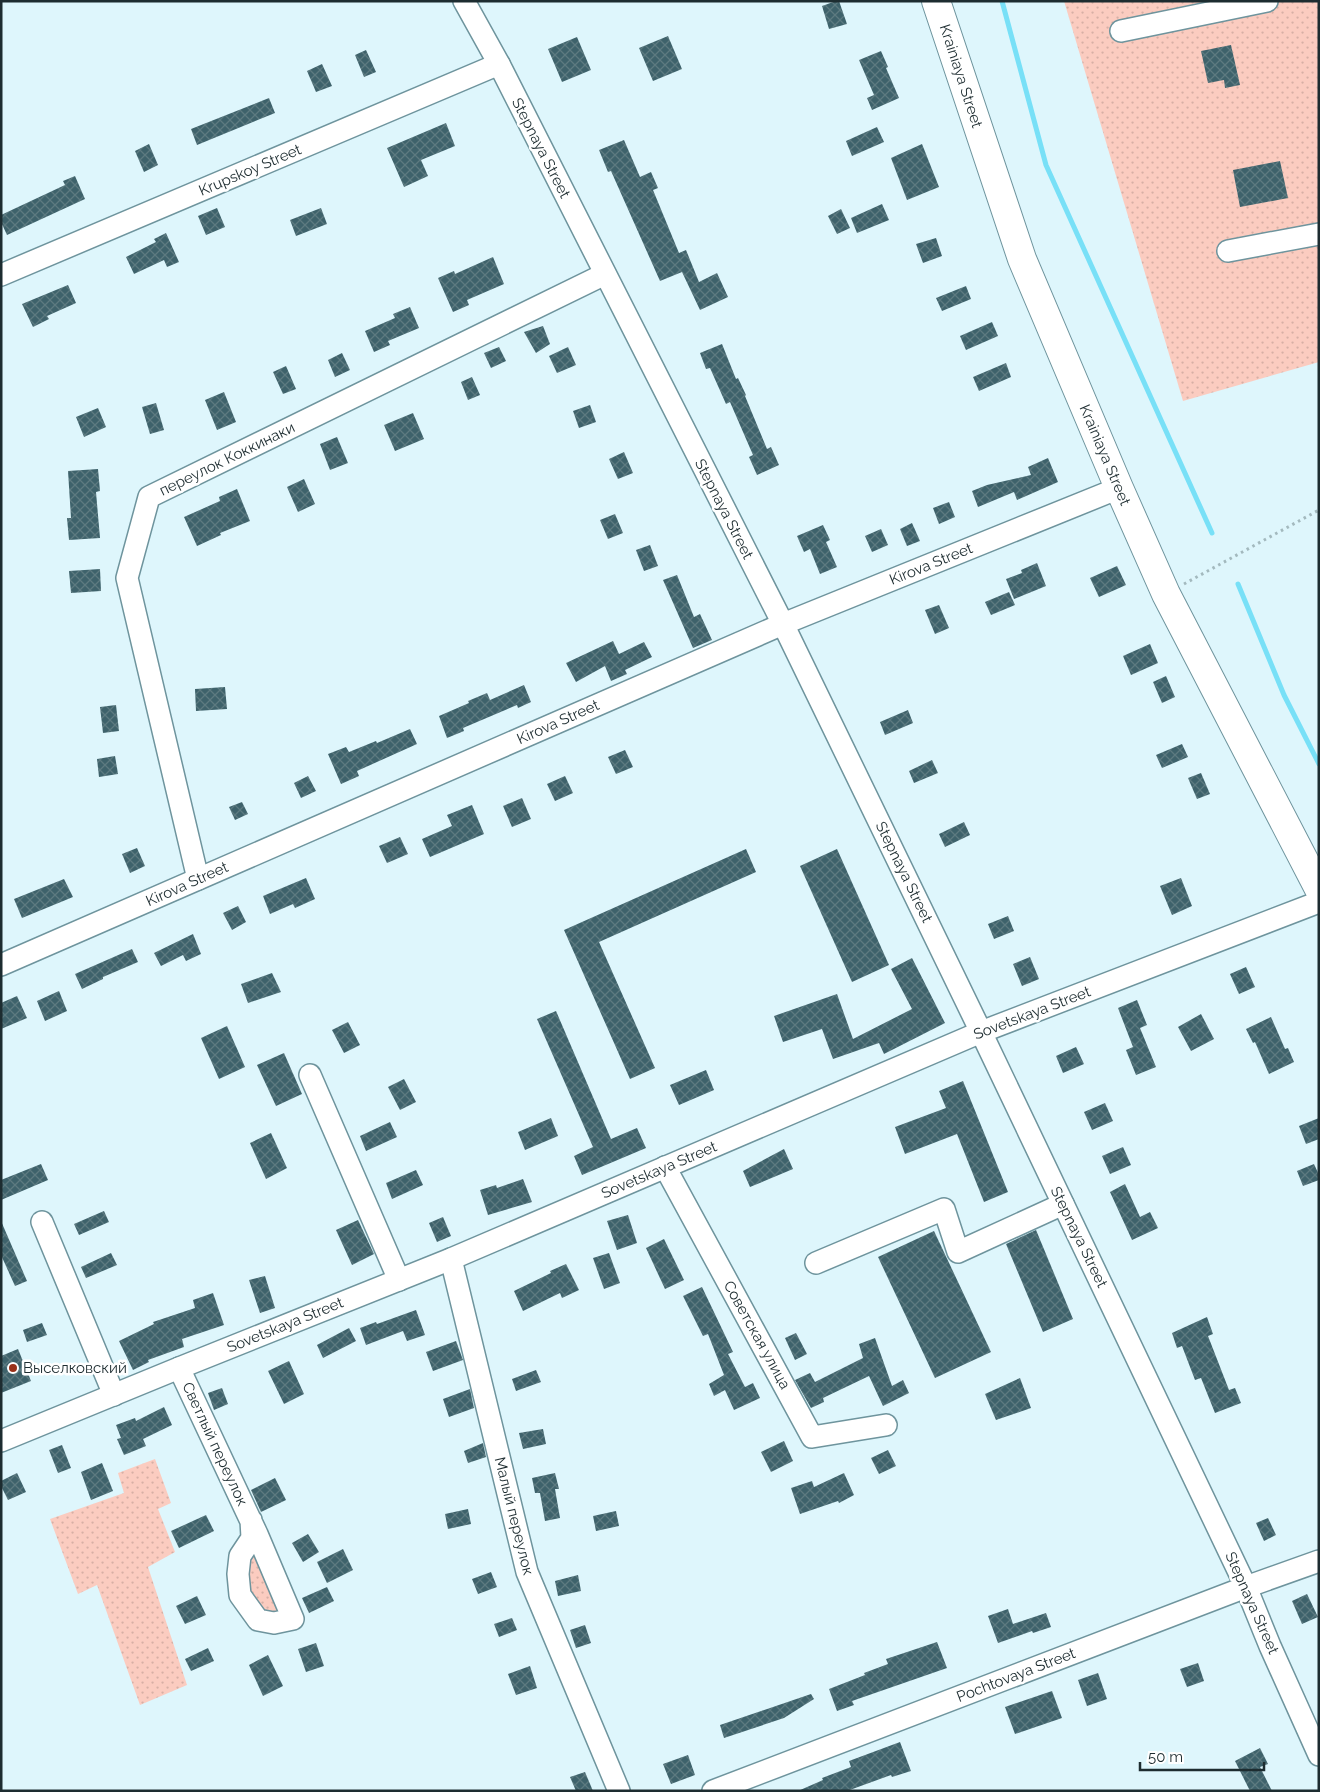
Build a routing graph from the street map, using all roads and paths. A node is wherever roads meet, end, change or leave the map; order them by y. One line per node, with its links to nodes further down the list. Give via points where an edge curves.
1 (464, 1): 5 (street, Stepnaya Street)
2 (936, 1): 10 (main road, Krainiaya Street, via 1022,259)
3 (1267, 1): 4 (street)
4 (1121, 31)
5 (499, 64): 8 (street, Stepnaya Street); 9 (street, Krupskoy Street)
6 (1319, 234): 7 (street)
7 (1228, 251)
8 (605, 274): 13 (street, Stepnaya Street); 14 (street, переулок Коккинаки, via 149,497 127,578)
9 (1, 275)
10 (1119, 488): 12 (main road, Krainiaya Street); 13 (street, Kirova Street)
11 (1319, 510): 12 (path)
12 (1166, 594): 15 (main road, Krainiaya Street)
13 (783, 624): 14 (street, Kirova Street); 18 (street, Stepnaya Street)
14 (198, 879): 17 (street, Kirova Street)
15 (1319, 889)
16 (1319, 902): 18 (street, Sovetskaya Street)
17 (1, 965)
18 (981, 1032): 20 (street, Sovetskaya Street); 21 (street, Stepnaya Street)
19 (310, 1075): 25 (street)
20 (665, 1167): 23 (street, Sovetskaya Street); 28 (street, Советская улица, via 812,1437)
21 (1063, 1204): 24 (street, via 958,1252 944,1209); 32 (street, Stepnaya Street)
22 (42, 1222): 27 (street)
23 (452, 1259): 25 (street, Sovetskaya Street); 34 (street, Малый переулок, via 527,1572)
24 (816, 1263)
25 (399, 1280): 26 (street, Sovetskaya Street)
26 (179, 1368): 27 (street, Sovetskaya Street); 30 (street, Светлый переулок)
27 (114, 1395): 29 (street, Sovetskaya Street)
28 (886, 1425)
29 (1, 1441)
30 (251, 1520)
31 (1319, 1562): 32 (street, Pochtovaya Street)
32 (1246, 1587): 33 (street, Stepnaya Street); 35 (street, Pochtovaya Street)
33 (1319, 1755)
34 (619, 1791)
35 (714, 1791)

